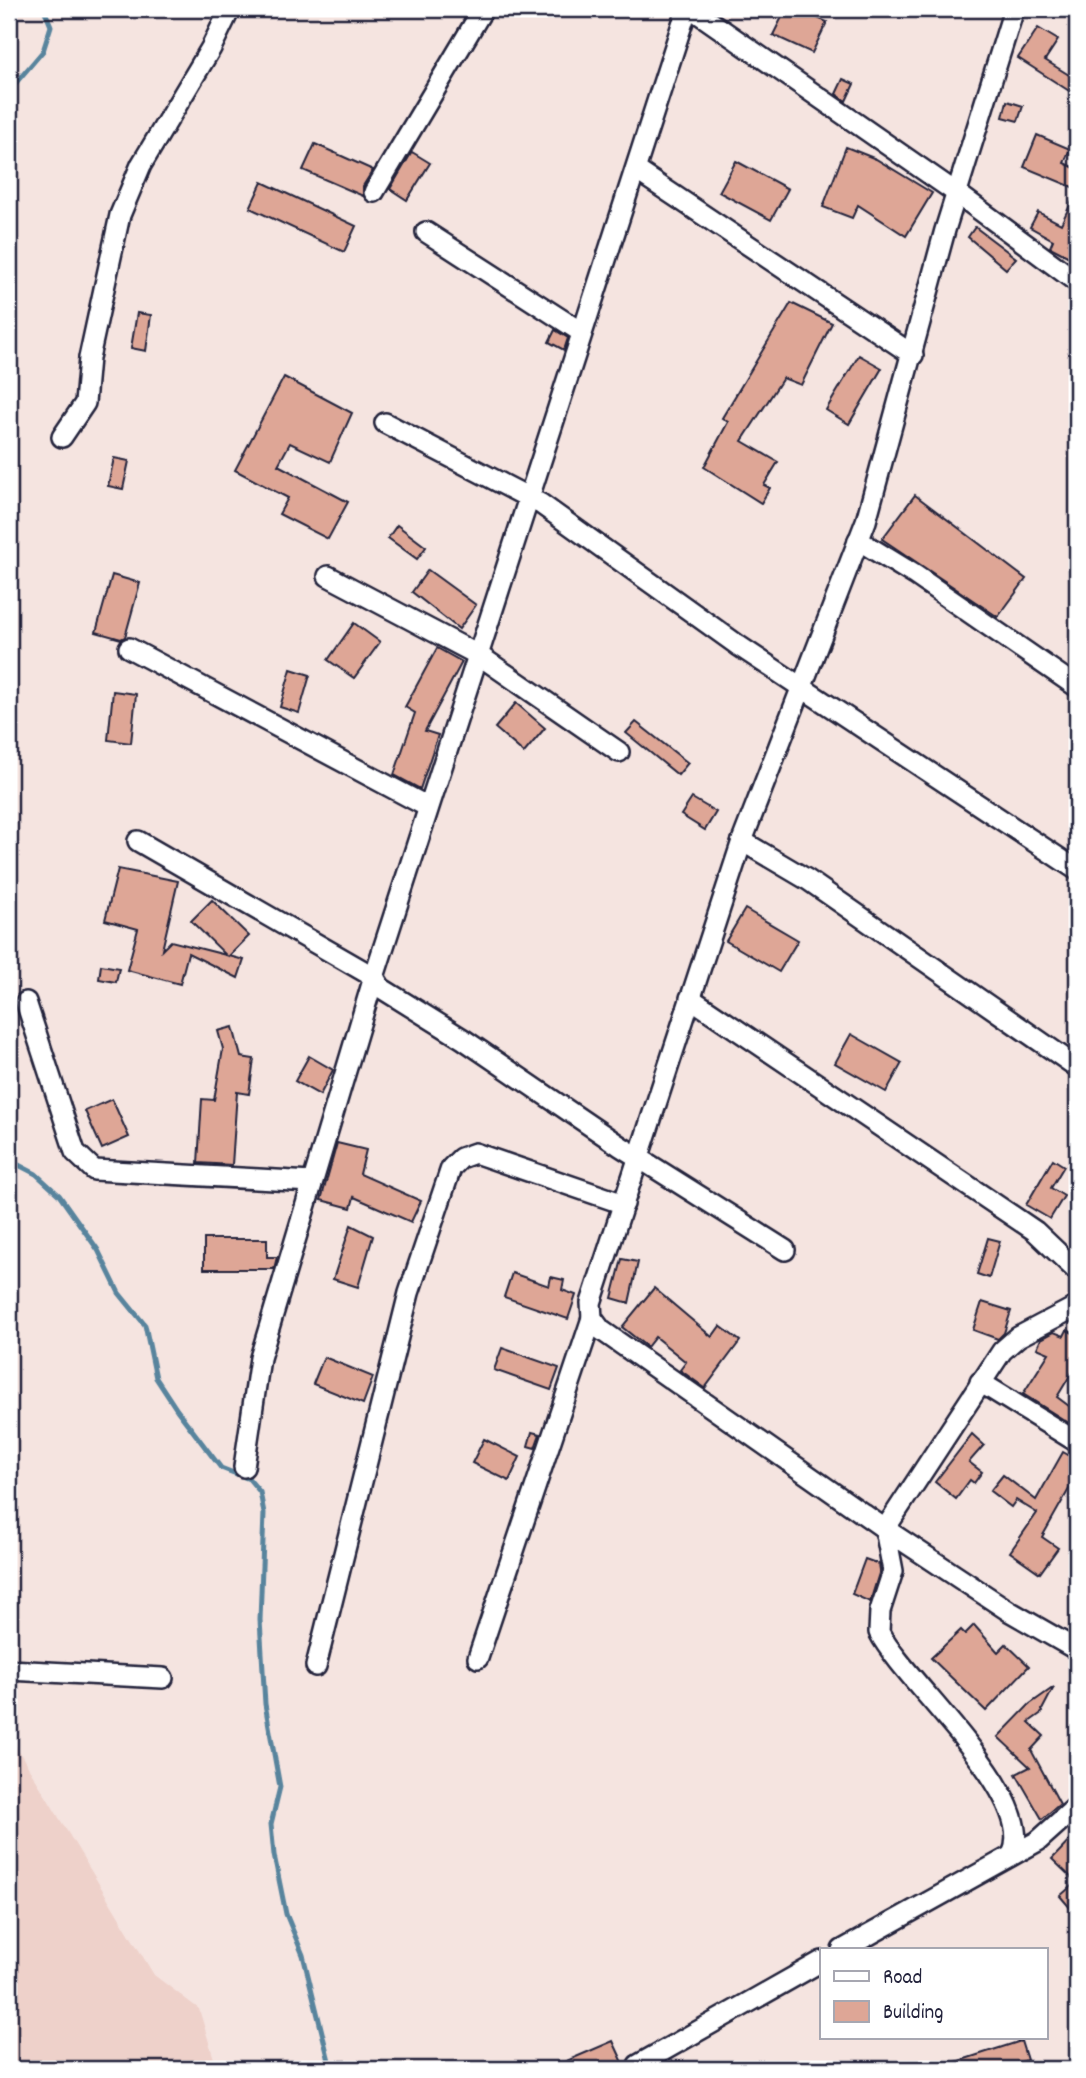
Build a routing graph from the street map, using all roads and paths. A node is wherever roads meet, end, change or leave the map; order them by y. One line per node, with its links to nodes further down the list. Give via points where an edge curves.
1 (230, 9): 13 (street, via 141,165 120,215 89,358 85,402)
2 (482, 9): 6 (street)
3 (689, 9): 5 (street); 7 (street)
4 (1014, 9): 7 (street)
5 (636, 170): 10 (street); 11 (street)
6 (374, 192)
7 (958, 194): 9 (street); 11 (street)
8 (426, 232): 10 (street)
9 (1077, 282)
10 (581, 332): 14 (street)
11 (914, 355): 15 (street)
12 (385, 424): 14 (street)
13 (62, 437)
14 (528, 497): 18 (street); 20 (street)
15 (858, 540): 19 (street); 20 (street)
16 (328, 576): 18 (street)
17 (129, 648): 22 (street)
18 (480, 656): 21 (street); 22 (street)
19 (1077, 687)
20 (802, 688): 24 (street); 25 (street)
21 (619, 752)
22 (428, 807): 26 (street)
23 (138, 841): 26 (street)
24 (742, 841): 27 (street); 29 (street, via 808,880)
25 (1077, 870)
26 (374, 977): 30 (street, via 381,988); 31 (street)
27 (690, 998): 30 (street); 34 (street, via 1035,1231)
28 (26, 1002): 31 (street, via 75,1152 94,1170)
29 (1077, 1067)
30 (640, 1158): 32 (street); 33 (street)
31 (312, 1182): 39 (street, via 260,1358)
32 (624, 1204): 36 (street, via 591,1303); 43 (street, via 475,1153 452,1168 410,1293)
33 (785, 1250)
34 (1077, 1271)
35 (1077, 1306): 37 (street, via 1018,1337)
36 (592, 1318): 40 (street, via 601,1330); 42 (street)
37 (980, 1382): 38 (street); 40 (street)
38 (1077, 1442)
39 (244, 1467)
40 (885, 1529): 41 (street); 47 (street, via 892,1571 879,1632 981,1761 1014,1821 1018,1839)
41 (1077, 1650)
42 (478, 1658)
43 (316, 1666)
44 (9, 1670): 45 (street)
45 (163, 1678)
46 (1077, 1806): 47 (street, via 1038,1841)
47 (1012, 1854): 48 (street)
48 (846, 1948)
49 (820, 1962): 50 (street)
50 (638, 2064)

